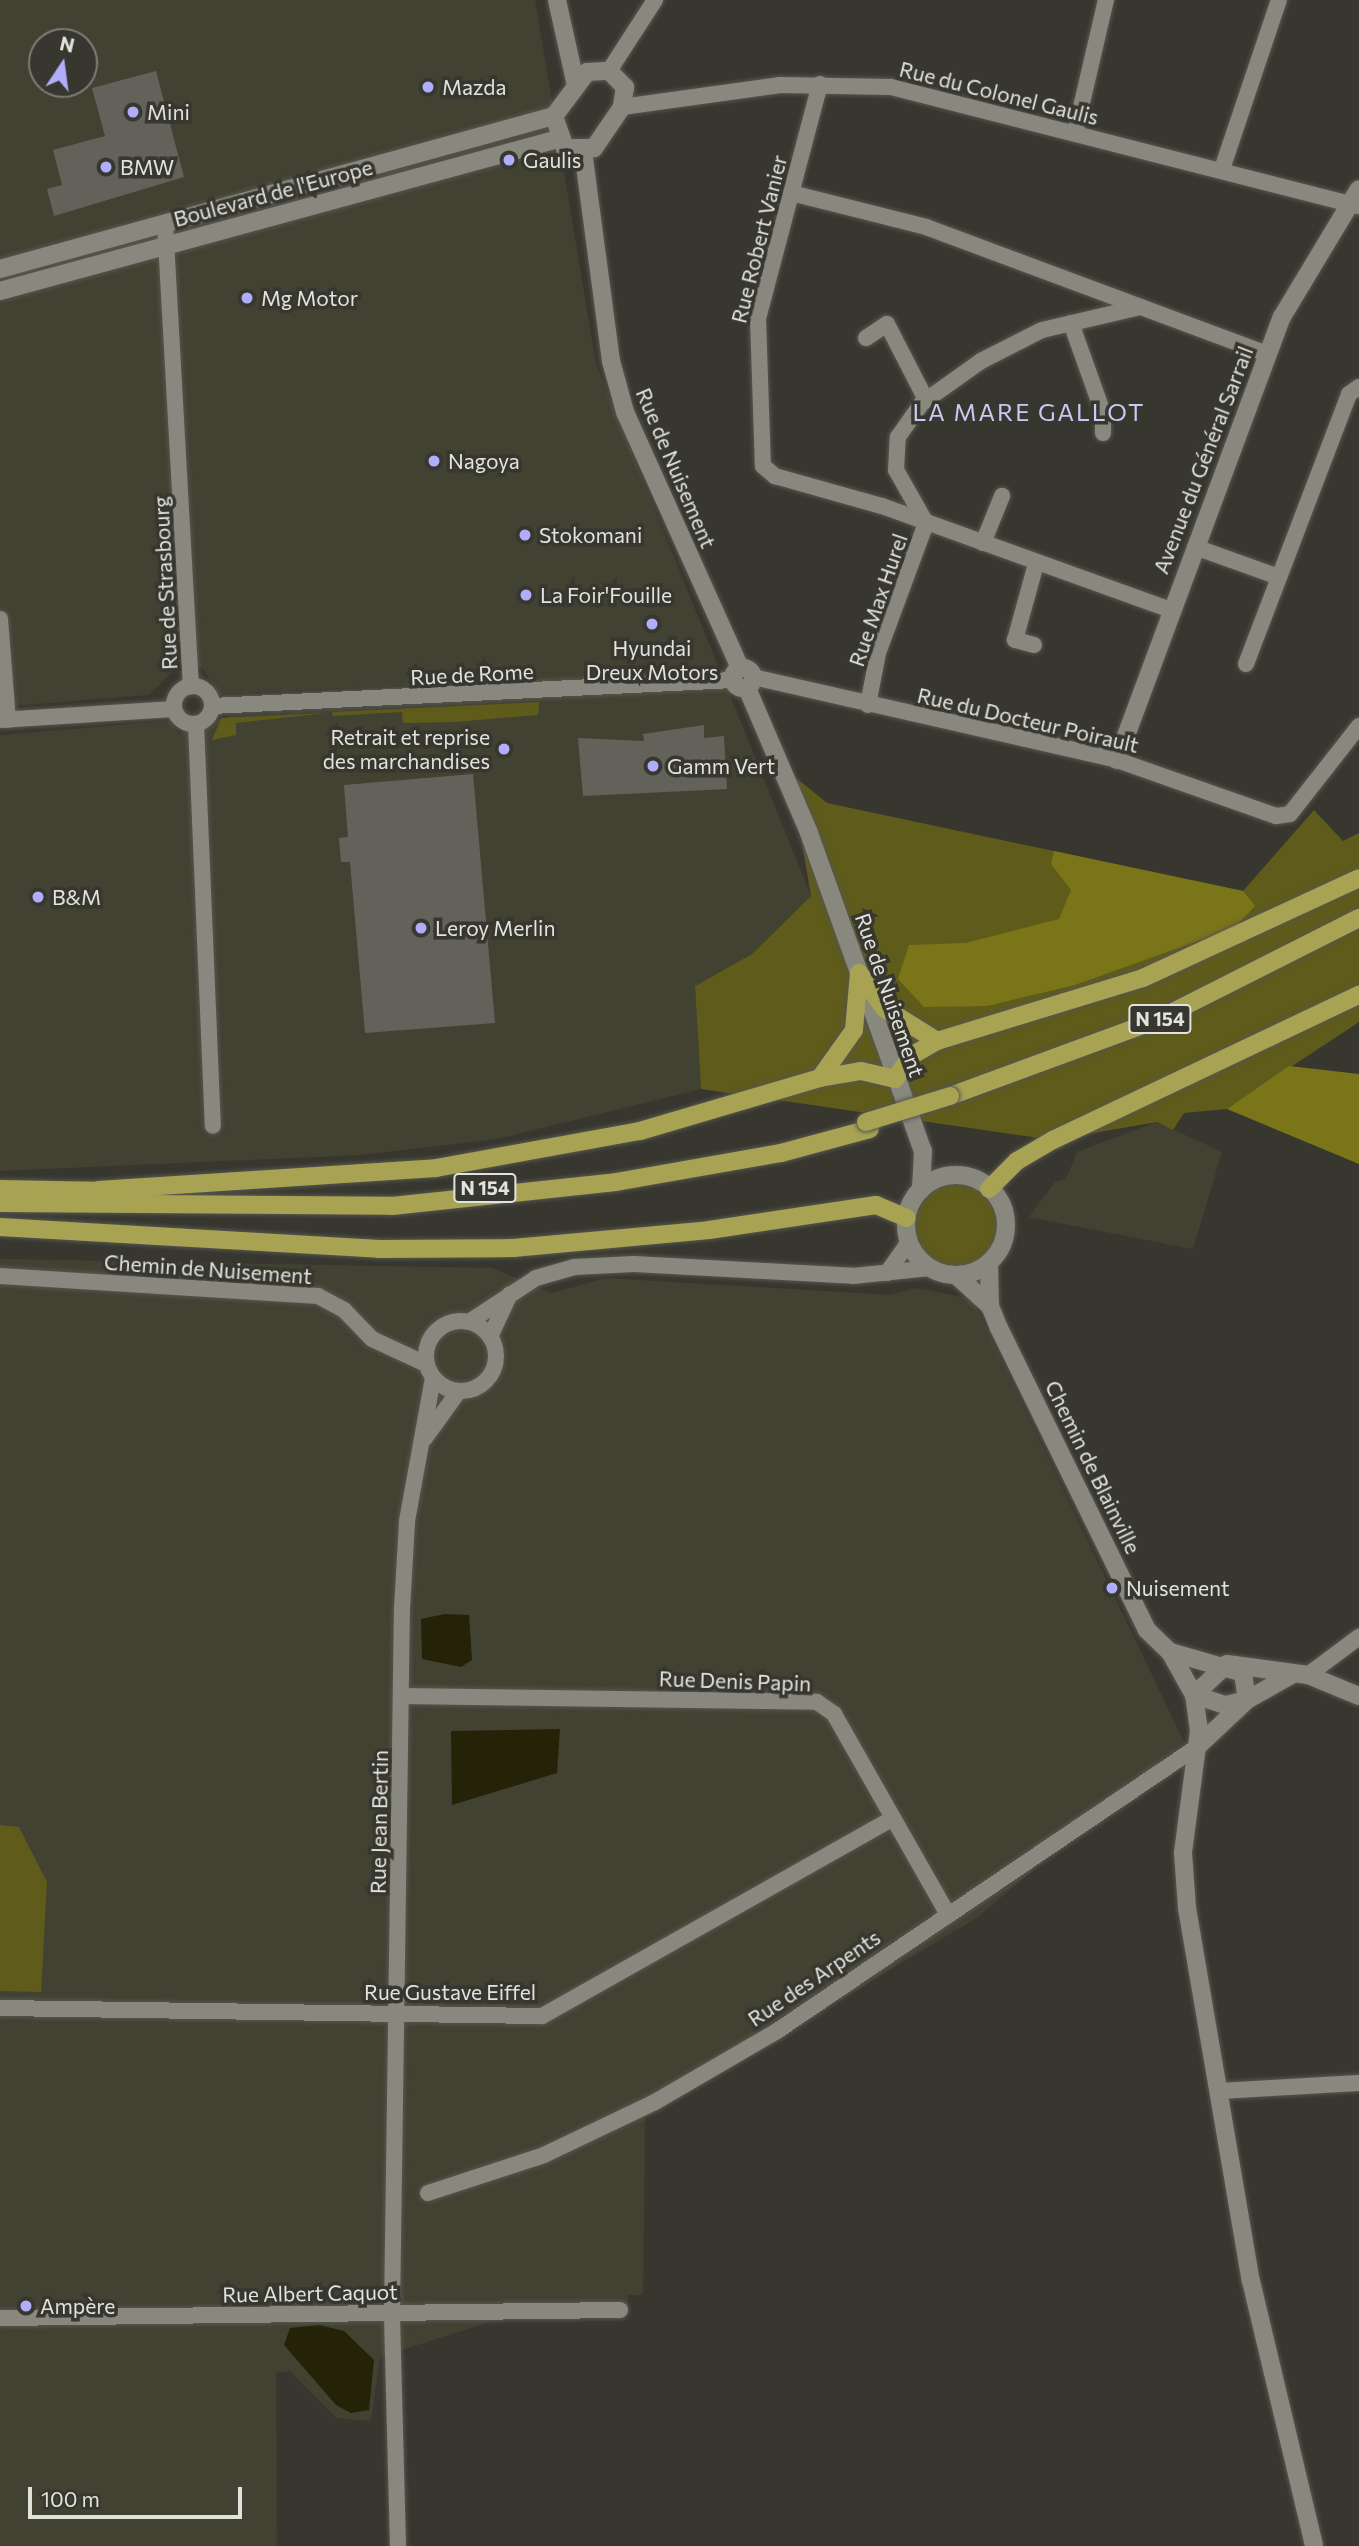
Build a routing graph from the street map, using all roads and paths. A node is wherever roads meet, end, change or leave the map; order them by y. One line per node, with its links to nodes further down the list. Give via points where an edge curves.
1 (557, 0): 6 (street)
2 (655, 0): 5 (street)
3 (1106, 0): 10 (street)
4 (1279, 0): 13 (street)
5 (609, 71): 6 (street, via 587,72); 8 (street, via 625,87)
6 (575, 81): 9 (street)
7 (820, 84): 8 (street, Rue du Colonel Gaulis); 10 (street, Rue du Colonel Gaulis, via 891,87); 14 (street, Rue Robert Vanier)
8 (622, 107): 12 (street, via 594,148)
9 (554, 116): 11 (street); 16 (street, Boulevard de l'Europe)
10 (1075, 133): 13 (street, Rue du Colonel Gaulis)
11 (558, 139): 12 (street, via 565,148); 17 (street, Boulevard de l'Europe)
12 (583, 151): 37 (street, Rue de Nuisement, via 611,361 625,412)
13 (1222, 169): 15 (street, Rue du Colonel Gaulis)
14 (791, 193): 20 (street, via 926,227); 28 (street, Rue Robert Vanier, via 758,318 763,466 775,476)
15 (1356, 199): 23 (street, Avenue du Général Sarrail)
16 (165, 223): 17 (street, Rue de Strasbourg); 18 (street, Boulevard de l'Europe)
17 (170, 245): 19 (street, Boulevard de l'Europe); 38 (street, Rue de Strasbourg)
18 (0, 269)
19 (0, 291)
20 (1140, 307): 21 (street, Rue Max Hurel); 23 (street)
21 (1071, 323): 25 (street, Rue Max Hurel, via 981,360); 26 (street, via 1103,413)
22 (866, 338): 25 (street, via 887,324)
23 (1267, 354): 30 (street, Avenue du Général Sarrail)
24 (1359, 387): 32 (street, via 1349,394)
25 (926, 400): 28 (street, Rue Max Hurel, via 898,437 896,470)
26 (1103, 433)
27 (1002, 496): 29 (street)
28 (926, 523): 29 (street, Rue Robert Vanier); 39 (street, Rue Max Hurel, via 878,653)
29 (984, 543): 31 (street, Rue Robert Vanier)
30 (1195, 547): 32 (street); 33 (street, Avenue du Général Sarrail)
31 (1036, 564): 33 (street, Rue Robert Vanier); 35 (street, via 1015,640)
32 (1279, 577): 36 (street)
33 (1171, 610): 45 (street, Avenue du Général Sarrail)
34 (0, 619): 42 (street)
35 (1034, 645)
36 (1246, 664)
37 (743, 678): 39 (street, Rue du Docteur Poirault); 40 (street, Rue de Rome); 49 (street, Rue de Nuisement)
38 (191, 685): 40 (street, via 205,690); 41 (street, Rue de Strasbourg, via 178,692)
39 (868, 705): 45 (street, Rue du Docteur Poirault)
40 (212, 706): 43 (street)
41 (174, 709): 42 (street); 43 (street, via 184,722)
42 (4, 720)
43 (196, 724): 56 (street)
44 (1359, 726): 45 (street, Rue du Docteur Poirault, via 1290,814 1276,816)
45 (1117, 760)
46 (1359, 878): 51 (main road, via 1143,978)
47 (1359, 918): 54 (main road, N 154, via 1157,1020)
48 (1359, 927): 54 (main road, N 154, via 1156,1029)
49 (859, 973): 51 (main road, via 884,1008); 52 (main road, via 854,1030); 53 (street, Rue de Nuisement)
50 (1359, 995): 60 (main road, via 1053,1140 1017,1161)
51 (937, 1041): 53 (main road, via 911,1056)
52 (820, 1078): 53 (main road, via 861,1071); 62 (main road, via 640,1131 463,1164 269,1183)
53 (895, 1079): 57 (street, Rue de Nuisement)
54 (951, 1099): 55 (main road, N 154, bridge)
55 (868, 1125): 59 (main road, N 154, via 781,1153); 62 (main road, N 154, via 636,1170 455,1190 266,1196)
56 (213, 1126)
57 (923, 1151): 58 (street); 63 (street, Rue de Nuisement)
58 (956, 1175): 60 (street); 63 (street)
59 (616, 1182): 64 (main road, N 154, via 393,1206); 65 (main road, via 565,1195 397,1214)
60 (989, 1188): 69 (street, via 1002,1209 1005,1234)
61 (0, 1189): 62 (main road, N 154)
62 (98, 1190)
63 (921, 1190): 66 (street)
64 (0, 1203)
65 (0, 1216)
66 (906, 1219): 67 (main road, via 876,1205 709,1230 513,1248 379,1249); 68 (street)
67 (0, 1227)
68 (909, 1242): 70 (street); 71 (street)
69 (989, 1263): 72 (street); 75 (street, Chemin de Blainville)
70 (930, 1268): 71 (street); 72 (street)
71 (887, 1273): 74 (street, via 634,1264 574,1267)
72 (956, 1275): 75 (street, Chemin de Blainville)
73 (0, 1276): 79 (street, Chemin de Nuisement, via 318,1296 344,1310 373,1339)
74 (512, 1292): 76 (street); 77 (street)
75 (990, 1306): 84 (street, Chemin de Blainville, via 1147,1630)
76 (468, 1322): 77 (street); 78 (street, via 449,1323)
77 (490, 1337): 81 (street, via 496,1355 491,1374 477,1388)
78 (428, 1343): 79 (street); 80 (street)
79 (397, 1348): 80 (street, Chemin de Nuisement)
80 (429, 1371): 81 (street); 82 (street, Rue Jean Bertin)
81 (458, 1392): 82 (street, Rue Jean Bertin)
82 (420, 1446): 88 (street, Rue Jean Bertin, via 407,1521)
83 (1359, 1637): 86 (street)
84 (1170, 1652): 85 (street); 87 (street, Chemin de Blainville)
85 (1227, 1664): 86 (street); 87 (street); 90 (street, via 1243,1674)
86 (1300, 1675): 89 (street); 90 (street)
87 (1194, 1695): 90 (street, via 1225,1705); 91 (street, Chemin de Blainville)
88 (401, 1696): 92 (street, Rue Denis Papin, via 817,1702 834,1714); 95 (street, Rue Jean Bertin)
89 (1359, 1696)
90 (1247, 1700): 91 (street)
91 (1197, 1747): 93 (street, Rue des Arpents); 97 (street, Chemin de Blainville, via 1184,1867)
92 (891, 1819): 93 (street, Rue Denis Papin); 95 (street, Rue Gustave Eiffel, via 542,2015)
93 (948, 1915): 98 (street, Rue des Arpents, via 777,2031 655,2102 544,2155)
94 (0, 2008): 95 (street, Rue Gustave Eiffel)
95 (397, 2015): 100 (street, Rue Jean Bertin)
96 (1359, 2083): 97 (street)
97 (1219, 2091): 103 (street, Chemin de Blainville, via 1251,2281)
98 (428, 2193)
99 (620, 2310): 100 (street, Rue Albert Caquot)
100 (392, 2312): 101 (street, Rue Albert Caquot); 102 (street, Rue Jean Bertin)
101 (0, 2318)
102 (398, 2546)
103 (1314, 2546)

